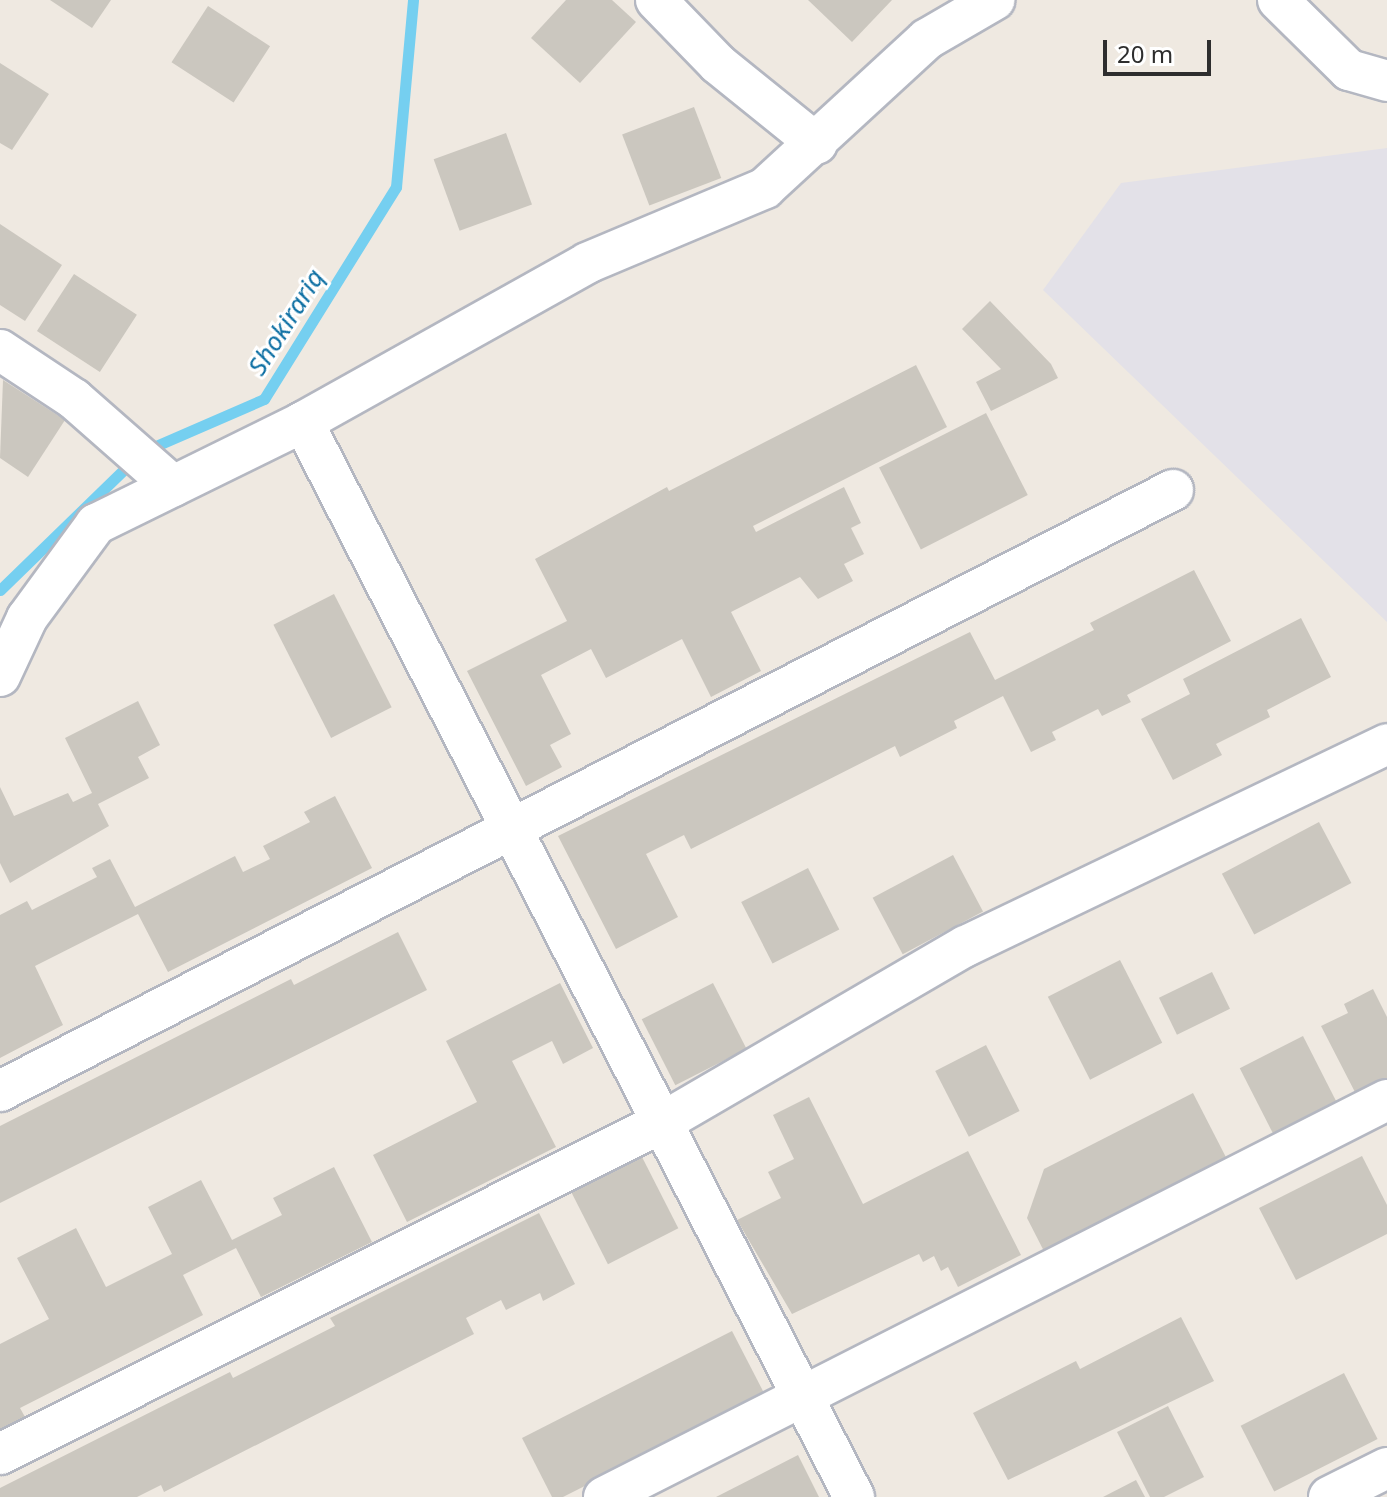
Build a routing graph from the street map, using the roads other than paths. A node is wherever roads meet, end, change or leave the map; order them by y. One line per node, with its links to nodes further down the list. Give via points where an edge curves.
1 (656, 0): 5 (street, via 718,64)
2 (994, 0): 5 (street, via 927,39)
3 (1278, 0): 4 (street, via 1349,70)
4 (1387, 81)
5 (817, 144): 7 (street, via 765,188 587,263)
6 (0, 350): 8 (street, via 74,399)
7 (303, 422): 8 (street); 12 (street)
8 (148, 464): 10 (street, via 27,618)
9 (1173, 490): 12 (street)
10 (0, 676)
11 (1387, 744): 15 (street, via 966,946)
12 (510, 830): 13 (street); 15 (street)
13 (0, 1091)
14 (1387, 1100): 16 (street)
15 (663, 1122): 16 (street); 17 (street)
16 (805, 1395): 19 (street); 20 (street)
17 (0, 1454)
18 (1387, 1468): 21 (street)
19 (604, 1497)
20 (854, 1497)
21 (1329, 1497)

